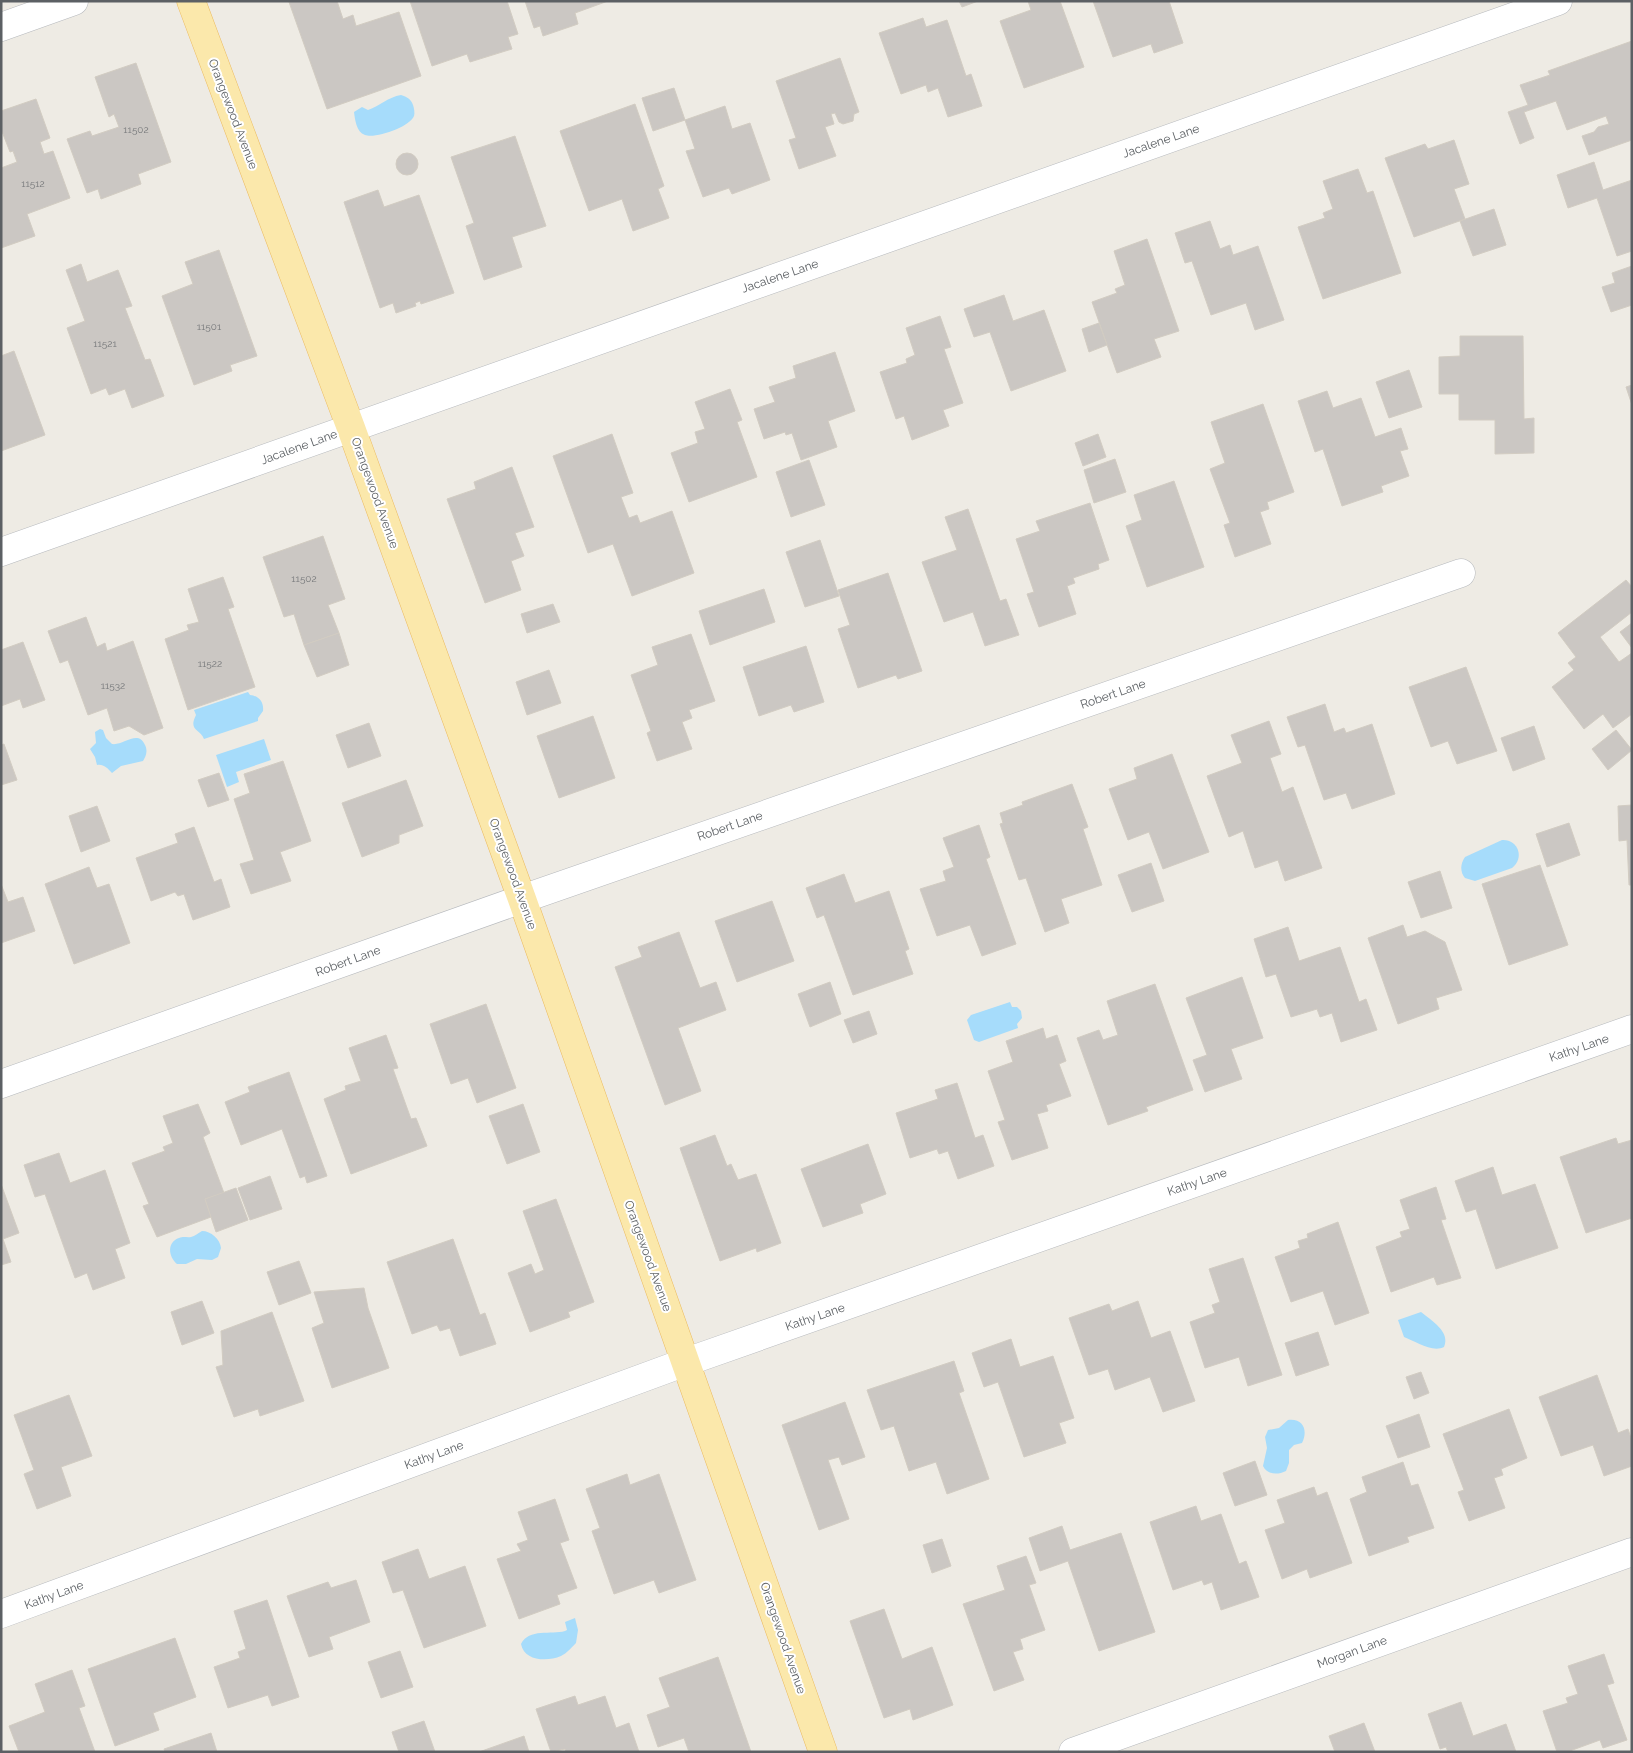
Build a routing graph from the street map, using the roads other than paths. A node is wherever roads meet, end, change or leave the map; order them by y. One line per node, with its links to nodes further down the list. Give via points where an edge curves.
1 (74, 1): 4 (street)
2 (191, 1): 5 (main road, Orangewood Avenue)
3 (1558, 1): 5 (street, Jacalene Lane)
4 (1, 27)
5 (351, 428): 6 (street, Jacalene Lane); 8 (main road, Orangewood Avenue)
6 (1, 552)
7 (1461, 573): 8 (street, Robert Lane)
8 (522, 899): 10 (street, Robert Lane); 11 (main road, Orangewood Avenue)
9 (1632, 1029): 11 (street, Kathy Lane)
10 (1, 1084)
11 (686, 1362): 13 (street, Kathy Lane); 14 (main road, Orangewood Avenue)
12 (1632, 1552): 15 (street, Morgan Lane)
13 (1, 1614)
14 (823, 1752)
15 (1073, 1752)

